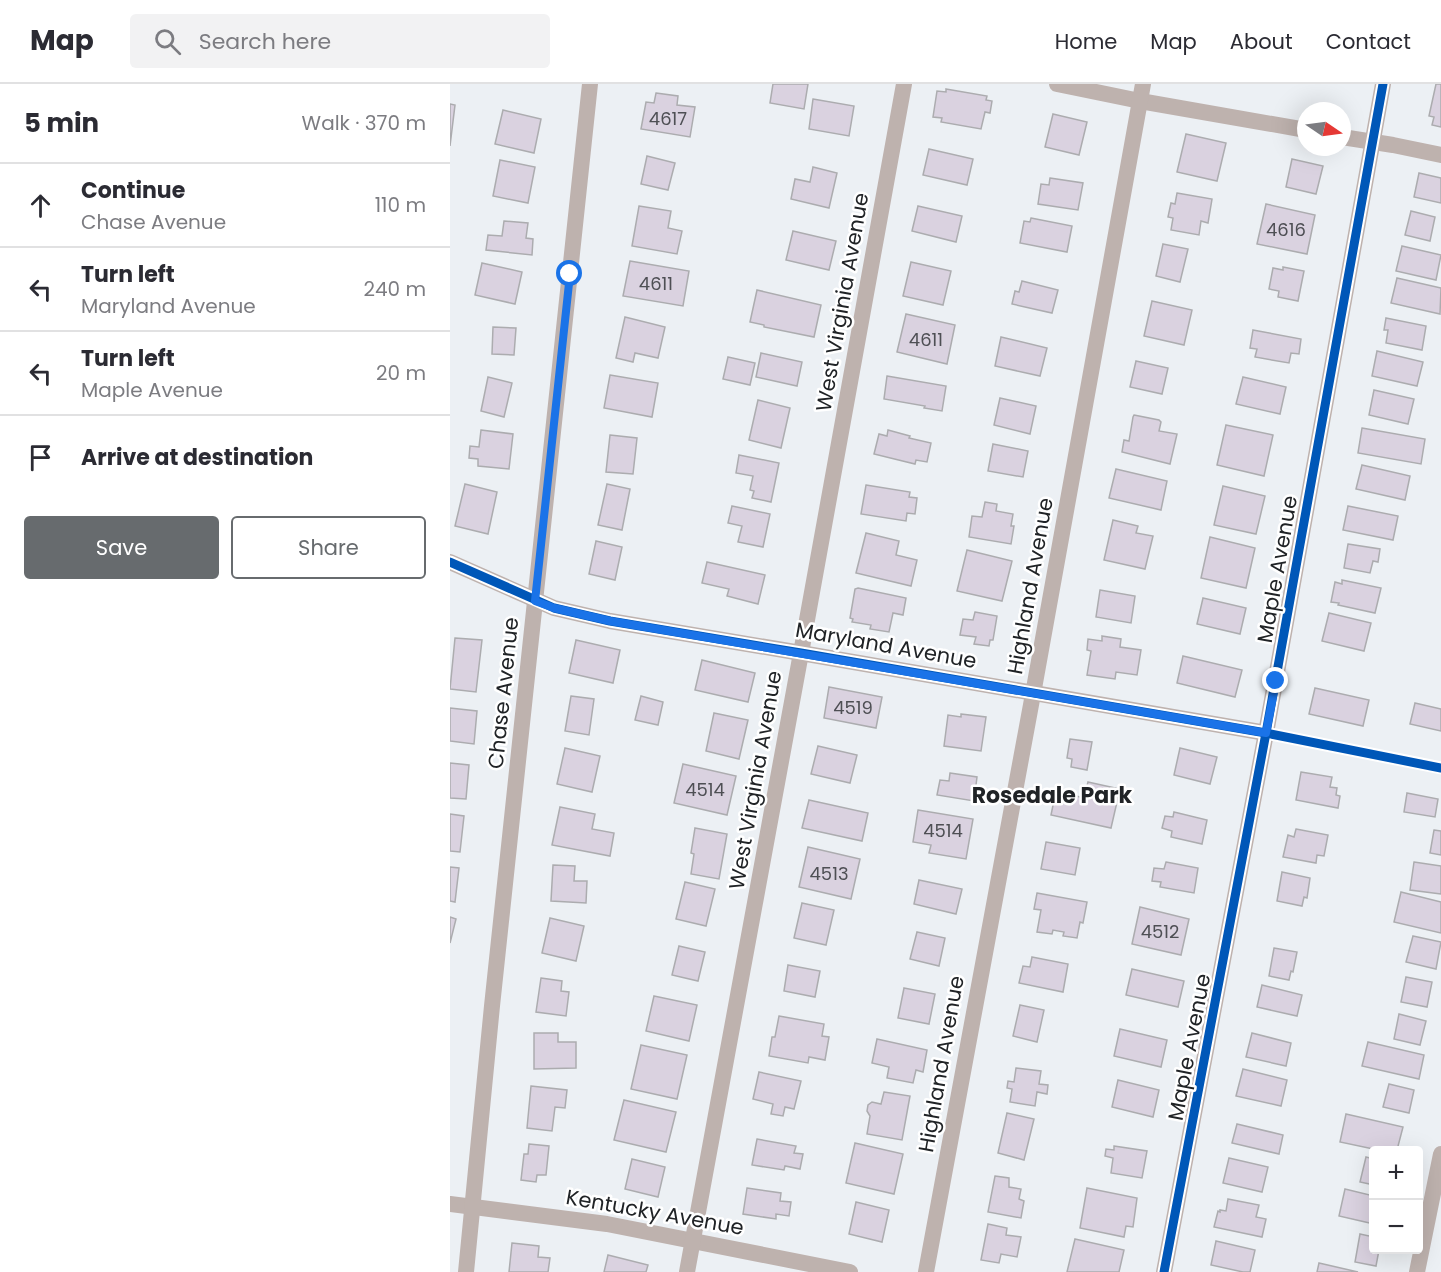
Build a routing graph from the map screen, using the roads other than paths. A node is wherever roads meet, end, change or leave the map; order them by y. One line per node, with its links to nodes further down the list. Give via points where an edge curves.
1 (590, 84): 12 (street, Chase Avenue)
2 (904, 84): 13 (street, West Virginia Avenue)
3 (1057, 84): 6 (street)
4 (1143, 84): 6 (street, Highland Avenue)
5 (1383, 84): 9 (street, Maple Avenue)
6 (1140, 101): 7 (street); 14 (street, Highland Avenue)
7 (1297, 128)
8 (1351, 138): 9 (street)
9 (1372, 142): 10 (street); 15 (street, Maple Avenue)
10 (1441, 155)
11 (450, 562): 12 (street, Maryland Avenue)
12 (535, 601): 13 (street, Maryland Avenue, via 610,621); 18 (street, Chase Avenue)
13 (801, 653): 14 (street, Maryland Avenue); 19 (street, West Virginia Avenue)
14 (1033, 694): 15 (street, Maryland Avenue); 23 (street, Highland Avenue)
15 (1266, 733): 24 (street, Maple Avenue)
16 (1441, 1154): 25 (street)
17 (450, 1204): 18 (street, Kentucky Avenue)
18 (473, 1207): 19 (street, Kentucky Avenue, via 607,1224); 20 (street, Chase Avenue)
19 (692, 1241): 21 (street, West Virginia Avenue); 22 (street, Kentucky Avenue)
20 (466, 1272)
21 (687, 1272)
22 (850, 1272)
23 (926, 1272)
24 (1164, 1272)
25 (1417, 1272)

